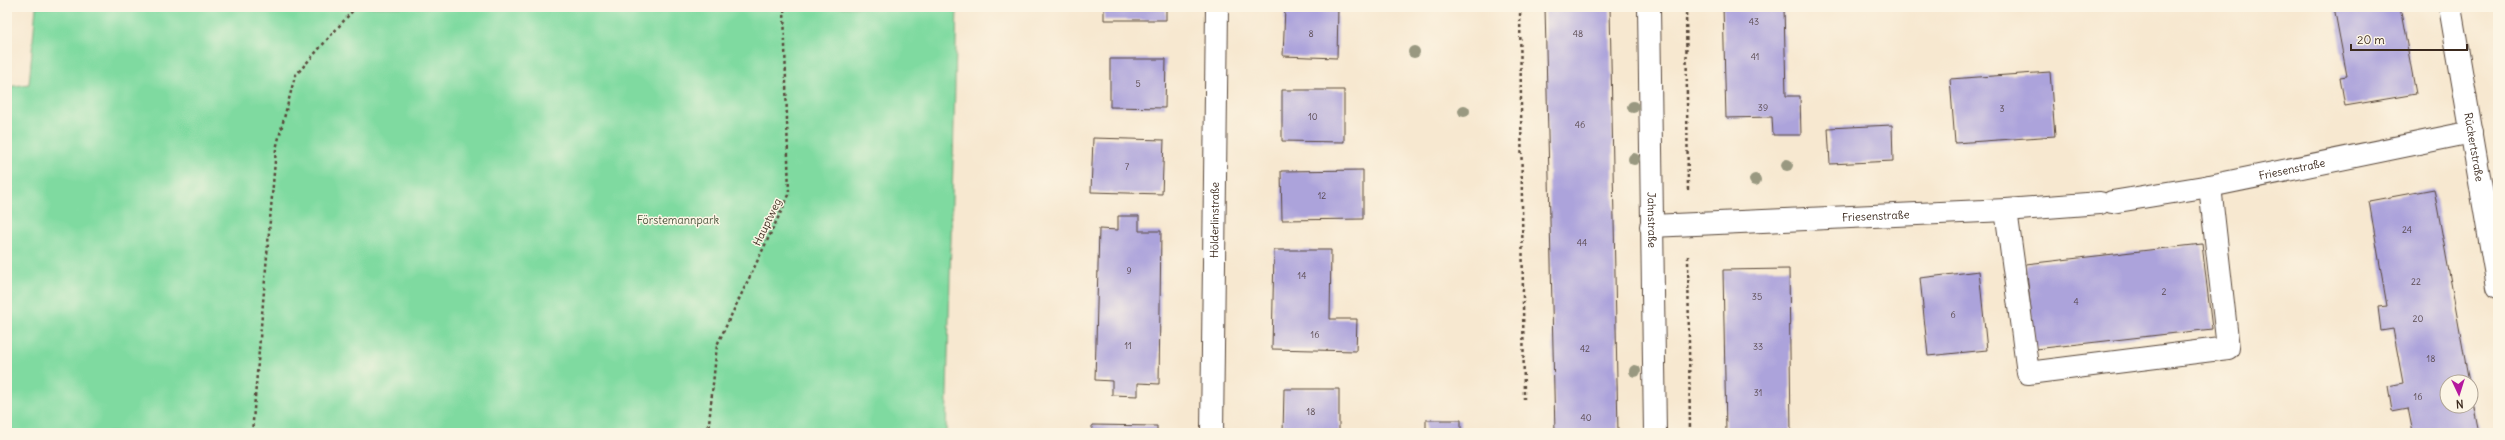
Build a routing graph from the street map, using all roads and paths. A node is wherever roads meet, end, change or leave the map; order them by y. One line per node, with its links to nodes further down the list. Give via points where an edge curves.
1 (356, 7): 13 (path, via 295,76 276,149)
2 (784, 7): 14 (path, Hauptweg, via 789,195 717,345)
3 (1217, 7): 15 (street, Hölderlinstraße)
4 (1520, 7): 12 (path)
5 (1649, 7): 10 (street, Jahnstraße)
6 (2450, 7): 7 (street, Rückertstraße)
7 (2472, 132): 8 (street, Friesenstraße); 11 (street, Rückertstraße)
8 (2210, 186): 9 (street, Friesenstraße, via 2106,203); 9 (street, via 2228,348 2028,373)
9 (2006, 210): 10 (street, Friesenstraße)
10 (1651, 226): 16 (street, Jahnstraße)
11 (2498, 287)
12 (1524, 400)
13 (252, 433)
14 (708, 433)
15 (1212, 433)
16 (1655, 433)

